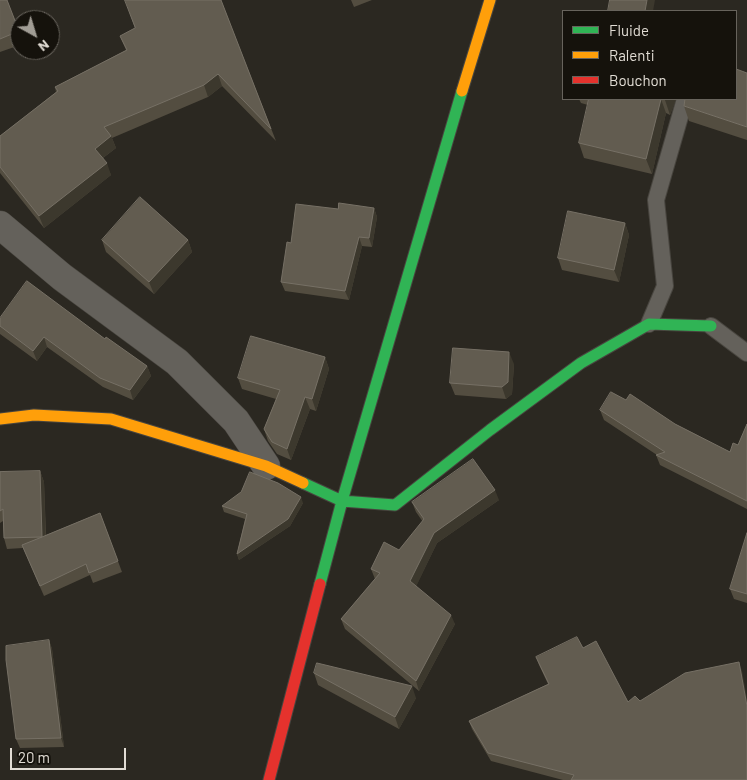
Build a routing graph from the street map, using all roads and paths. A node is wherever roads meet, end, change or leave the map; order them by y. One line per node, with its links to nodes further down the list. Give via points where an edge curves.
1 (490, 0): 9 (street)
2 (685, 100): 4 (lane, via 656,200 665,286)
3 (0, 225): 8 (street, via 62,277 177,362 236,421)
4 (649, 324): 5 (street); 9 (street, via 581,363 395,505)
5 (712, 326): 6 (lane)
6 (747, 353)
7 (0, 419): 8 (street, via 34,415 111,419)
8 (266, 466): 9 (street)
9 (342, 501): 10 (street)
10 (270, 780)

